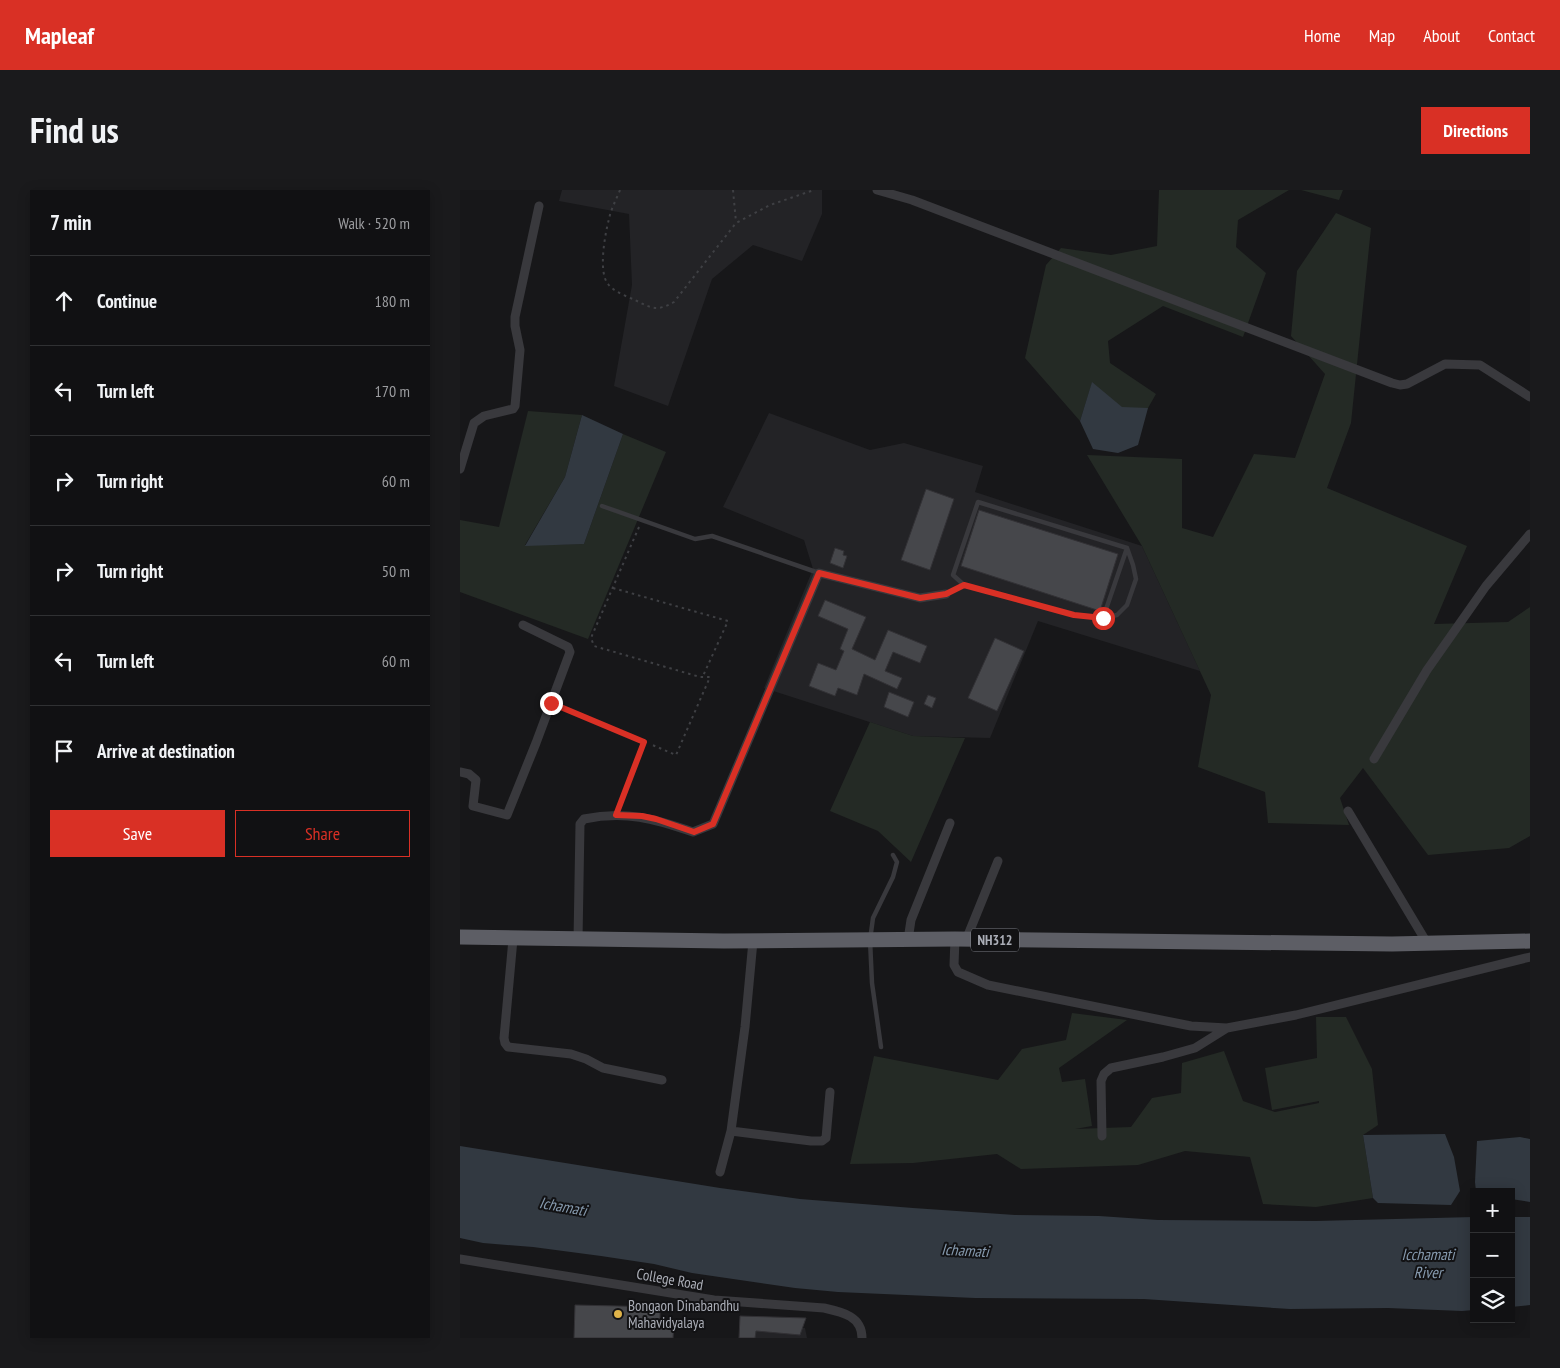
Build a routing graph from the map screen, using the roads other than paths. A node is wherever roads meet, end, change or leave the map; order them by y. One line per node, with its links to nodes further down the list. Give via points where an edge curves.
1 (877, 190): 3 (street, via 912,200 1392,383 1407,384 1446,364 1480,365)
2 (539, 206): 4 (street, via 515,317 520,350 515,406 484,416 474,423)
3 (1530, 397)
4 (460, 469)
5 (602, 506): 8 (lane, via 695,539 712,536)
6 (1530, 534): 14 (street, via 1486,586 1433,662)
7 (1127, 548): 9 (lane, via 978,502 954,576); 11 (lane); 11 (lane, via 1136,579 1127,605 1117,615)
8 (819, 573): 10 (street, via 920,598); 17 (street, via 713,824 694,832 656,819)
9 (964, 585): 10 (lane); 11 (lane, via 1074,615)
10 (946, 594)
11 (1103, 618)
12 (523, 626): 13 (street, via 570,649)
13 (551, 703): 15 (street, via 507,816 473,806 476,780); 17 (lane, via 644,742)
14 (1374, 759)
15 (460, 772)
16 (1348, 812): 29 (street)
17 (616, 815): 23 (street, via 590,818 580,824)
18 (950, 823): 25 (street, via 911,920)
19 (893, 855): 24 (lane, via 897,862 893,877 873,918)
20 (998, 861): 26 (street)
21 (460, 937): 22 (highway, NH312)
22 (513, 939): 23 (highway, NH312); 33 (street, via 504,1038 508,1047 571,1054 604,1068)
23 (578, 940): 27 (highway, NH312)
24 (870, 940): 25 (highway, NH312); 27 (highway, NH312); 32 (lane)
25 (908, 940): 26 (highway, NH312)
26 (960, 940): 29 (highway, NH312); 31 (street, via 954,965 958,972 988,985 1191,1026)
27 (753, 941): 35 (street)
28 (1530, 941): 29 (highway, NH312)
29 (1427, 943)
30 (1530, 957): 31 (street, via 1296,1015)
31 (1227, 1028): 36 (street, via 1194,1048 1111,1068 1104,1074)
32 (881, 1047)
33 (662, 1080)
34 (830, 1092): 35 (street, via 828,1130 822,1141)
35 (730, 1131): 37 (street)
36 (1102, 1136)
37 (720, 1172)
38 (460, 1259): 39 (street, College Road, via 714,1300 831,1310 856,1320)
39 (862, 1338)

